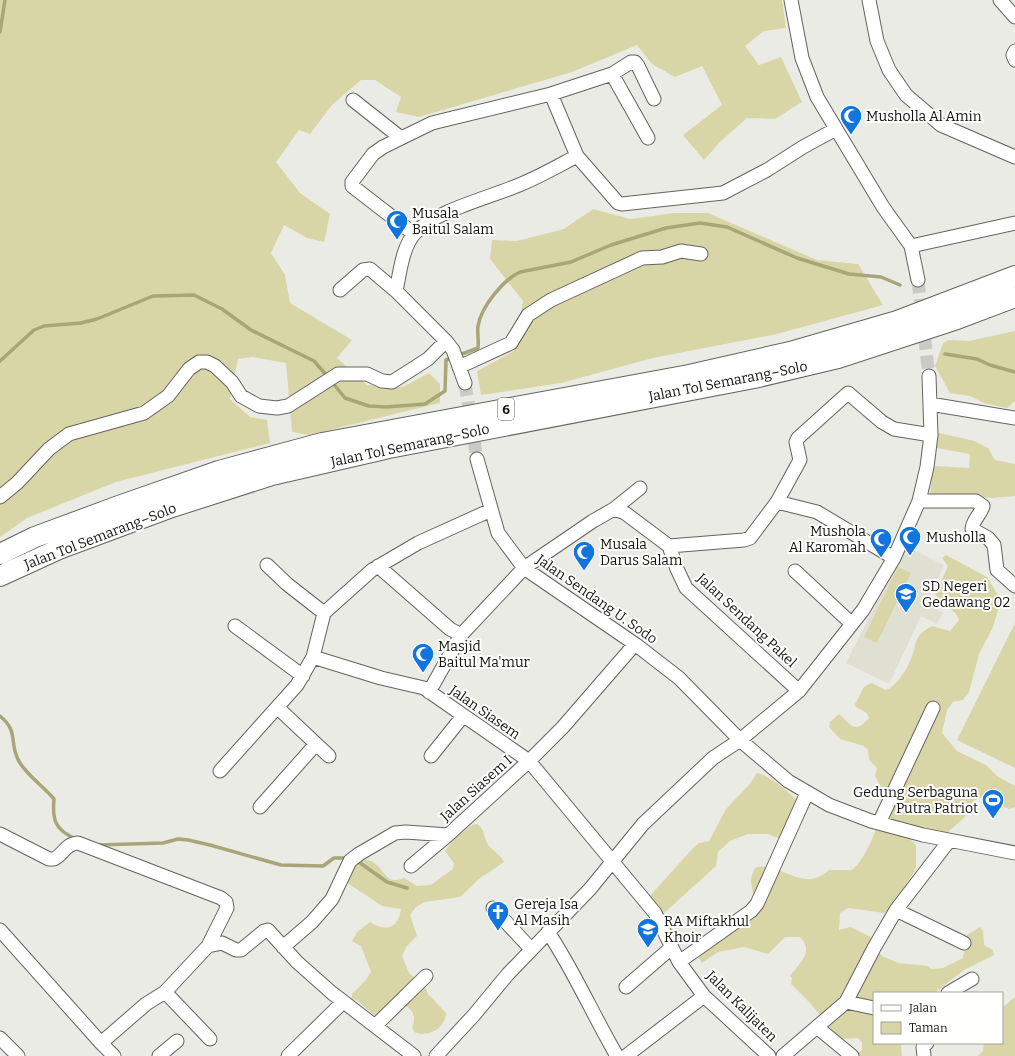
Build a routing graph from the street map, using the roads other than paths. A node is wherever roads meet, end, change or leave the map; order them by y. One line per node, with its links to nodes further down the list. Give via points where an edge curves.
1 (791, 0): 11 (street, via 802,58 817,98)
2 (869, 0): 15 (street, via 876,41 889,70 906,95 941,125)
3 (1000, 0): 4 (street)
4 (1015, 17)
5 (1015, 51): 6 (street)
6 (1015, 60)
7 (612, 74): 8 (street); 9 (street, via 635,62); 13 (street)
8 (551, 94): 12 (street, via 432,123); 14 (street)
9 (654, 99)
10 (353, 100): 12 (street)
11 (836, 129): 14 (street, via 723,193 622,204 616,202); 18 (street, via 883,207)
12 (401, 138): 17 (street, via 373,154 351,184)
13 (648, 138)
14 (577, 156): 17 (street, via 520,184 456,208 421,227)
15 (1015, 157)
16 (1015, 223): 18 (street)
17 (414, 234): 23 (street, via 408,245)
18 (911, 246): 21 (street)
19 (701, 254): 25 (street, via 681,251 662,257 642,258 551,300 528,315 509,345)
20 (1015, 276): 39 (highway, Jalan Tol Semarang–Solo / 6, via 897,321 790,352 689,375 322,443 219,471 35,537)
21 (918, 280)
22 (340, 290): 23 (street, via 366,268)
23 (396, 291): 25 (street)
24 (1015, 297): 45 (highway, Jalan Tol Semarang–Solo / 6, via 838,358 754,378 389,448 272,475 172,507 66,547)
25 (454, 355): 27 (street); 33 (street, via 428,359 392,382 382,381 367,374 338,374 288,406 277,408 259,406 241,396 232,382 215,366 199,362 188,368 168,396 144,413 70,434 49,449)
26 (929, 376): 28 (street)
27 (466, 383)
28 (930, 404): 29 (street); 30 (street)
29 (1015, 418)
30 (931, 435): 34 (street); 35 (street, via 894,428 882,422 848,393 798,438 796,442 800,460)
31 (477, 458): 37 (street, Jalan Sendang U. Sodo)
32 (640, 488): 36 (street)
33 (0, 497)
34 (919, 501): 40 (street); 46 (street, via 980,503 982,510 972,530 988,538 994,545 997,570)
35 (777, 502): 38 (street, via 750,538); 40 (street, via 817,512)
36 (614, 509): 38 (street, via 625,513); 43 (street)
37 (491, 510): 42 (street, via 418,543); 43 (street, Jalan Sendang U. Sodo, via 498,534)
38 (669, 546): 54 (street, Jalan Sendang Pakel, via 686,588)
39 (0, 554)
40 (894, 558): 48 (street)
41 (267, 565): 47 (street, via 286,584)
42 (378, 566): 47 (street); 50 (street)
43 (524, 568): 50 (street); 51 (street, Jalan Sendang U. Sodo)
44 (795, 571): 48 (street)
45 (1, 576)
46 (1015, 586)
47 (324, 613): 52 (street)
48 (852, 624): 54 (street)
49 (235, 626): 53 (street)
50 (461, 636): 55 (street)
51 (635, 644): 59 (street, Jalan Sendang U. Sodo, via 679,678); 63 (street, Jalan Siasem I, via 563,727)
52 (313, 657): 53 (street); 55 (street, Jalan Siasem, via 424,688)
53 (303, 676): 56 (street)
54 (799, 691): 59 (street)
55 (429, 692): 58 (street, Jalan Siasem)
56 (278, 708): 60 (street); 64 (street)
57 (933, 708): 67 (street)
58 (463, 716): 62 (street); 63 (street, Jalan Siasem)
59 (740, 740): 65 (street, Jalan Sendang U. Sodo, via 788,781); 72 (street, via 713,758 643,824)
60 (316, 744): 61 (street); 66 (street)
61 (329, 756)
62 (431, 756)
63 (529, 761): 68 (street, Jalan Siasem I); 72 (street, Jalan Siasem)
64 (220, 771)
65 (807, 792): 67 (street, Jalan Sendang U. Sodo, via 829,805); 83 (street, via 757,904 751,912)
66 (260, 807)
67 (879, 823): 70 (street, Jalan Sendang U. Sodo)
68 (448, 835): 73 (street); 80 (street, Jalan Siasem I, via 395,833 354,858 332,899 312,922)
69 (2, 839): 79 (street, via 54,859 66,846 78,843 221,898 226,902 227,908)
70 (949, 841): 71 (street, Jalan Sendang U. Sodo); 75 (street)
71 (1015, 853)
72 (612, 860): 77 (street, via 590,889); 81 (street, Jalan Kalijaten, via 655,913)
73 (410, 866)
74 (493, 908): 82 (street)
75 (896, 910): 78 (street); 91 (street)
76 (0, 930): 99 (street)
77 (548, 932): 82 (street); 105 (street, via 567,960)
78 (964, 943)
79 (208, 946): 80 (street, via 222,943 241,950 268,930); 87 (street)
80 (283, 947): 90 (street)
81 (671, 948): 83 (street, Jalan Kalijaten); 86 (street)
82 (531, 949): 104 (street)
83 (679, 962): 89 (street, Jalan Kalijaten)
84 (426, 976): 93 (street)
85 (972, 979): 88 (street)
86 (626, 987)
87 (165, 992): 96 (street); 99 (street, via 146,1004)
88 (950, 992)
89 (704, 996): 106 (street); 107 (street, Jalan Kalijaten)
90 (343, 1002): 93 (street); 100 (street)
91 (846, 1002): 92 (street); 94 (street)
92 (873, 1008)
93 (375, 1026): 103 (street)
94 (818, 1028): 108 (street); 109 (street)
95 (0, 1038): 101 (street)
96 (210, 1038)
97 (177, 1041): 102 (street)
98 (926, 1044): 110 (street, via 923,1047)
99 (105, 1051)
100 (293, 1054)
101 (18, 1056)
102 (159, 1056)
103 (414, 1056)
104 (436, 1056)
105 (617, 1056)
106 (626, 1056)
107 (769, 1056)
108 (783, 1056)
109 (852, 1056)
110 (924, 1056)

